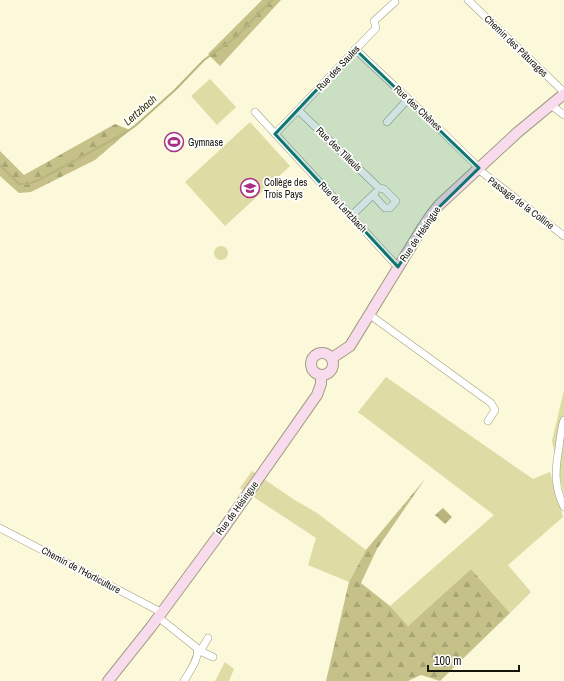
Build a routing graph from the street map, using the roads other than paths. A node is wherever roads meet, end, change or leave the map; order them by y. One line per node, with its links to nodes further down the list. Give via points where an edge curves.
1 (468, 0): 4 (street, Chemin des Pâturages)
2 (395, 2): 3 (street, Rue des Saules, via 374,21 376,28)
3 (355, 49): 5 (street, Rue des Chênes); 7 (street, Rue des Saules)
4 (564, 93): 6 (main road, Rue de Hésingue)
5 (408, 99): 10 (street); 12 (street, Rue des Chênes)
6 (551, 105): 9 (street); 12 (main road, Rue de Hésingue)
7 (298, 110): 11 (street, Rue des Saules); 13 (street, Rue des Tilleuls)
8 (255, 112): 11 (street, Rue du Lertzbach)
9 (564, 115)
10 (387, 122)
11 (275, 134): 15 (street, Rue du Lertzbach)
12 (478, 168): 16 (street, Passage de la Colline); 17 (main road, Rue de Hésingue, via 439,205)
13 (379, 188): 14 (street); 14 (street, Rue des Tilleuls, via 384,189 396,201 390,208 385,208)
14 (373, 195): 15 (street)
15 (351, 216): 17 (street, Rue du Lertzbach)
16 (564, 236)
17 (398, 267): 18 (main road, Rue de Hésingue)
18 (370, 315): 19 (main road, Rue de Hésingue, via 350,346); 22 (street, via 491,403 495,410)
19 (332, 358): 20 (main road, via 334,365 331,372); 20 (main road, via 325,353 314,356 311,361 312,369)
20 (321, 376): 25 (main road, Rue de Hésingue, via 317,395)
21 (564, 420): 23 (street, via 556,464 557,490)
22 (488, 421)
23 (564, 507)
24 (0, 528): 25 (street, Chemin de l'Horticulture, via 157,610)
25 (160, 615): 27 (street, Chemin de l'Horticulture); 29 (main road, Rue de Hésingue)
26 (208, 638): 27 (street)
27 (200, 652): 28 (street); 30 (street)
28 (213, 657)
29 (108, 681)
30 (184, 681)

